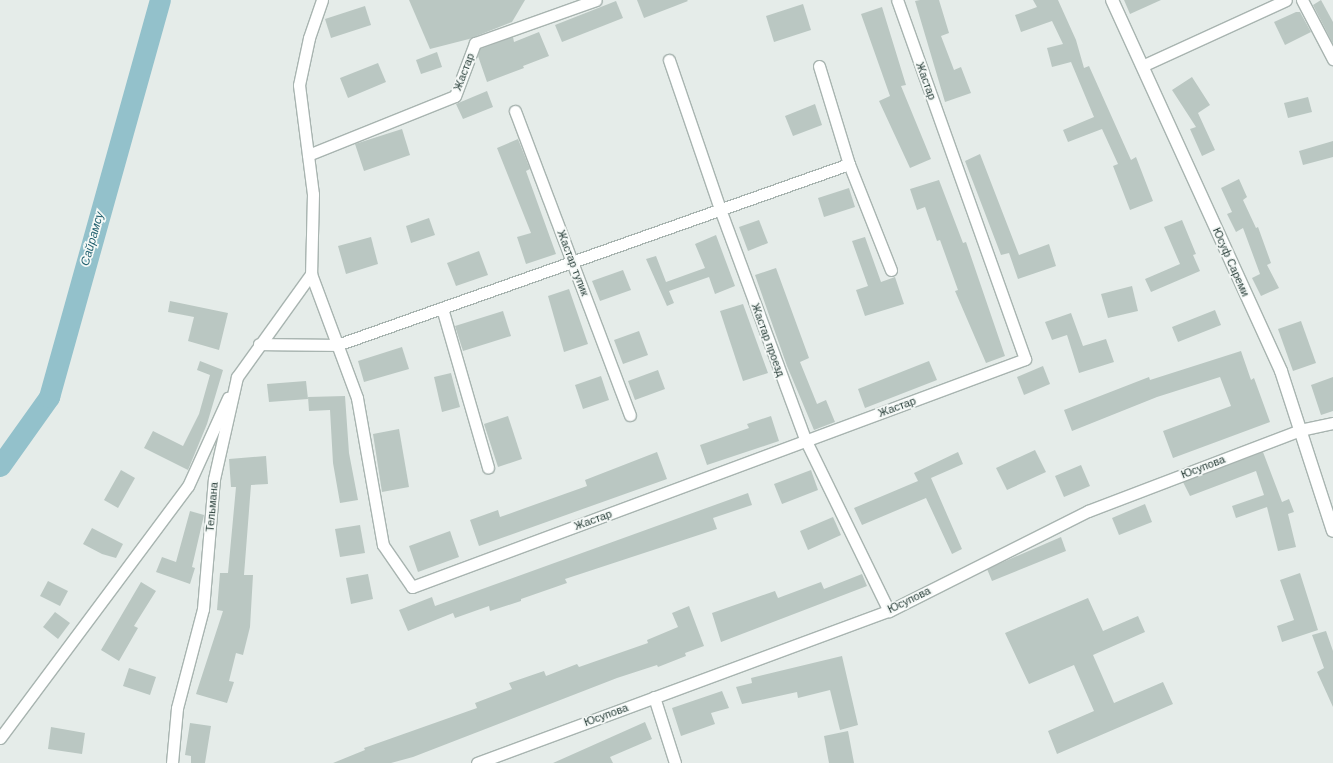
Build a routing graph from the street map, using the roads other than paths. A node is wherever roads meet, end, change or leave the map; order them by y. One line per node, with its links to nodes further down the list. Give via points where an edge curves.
1 (322, 0): 12 (street, via 309,38 299,85)
2 (596, 0): 12 (street, Жастар, via 475,43 455,96)
3 (897, 0): 25 (street, Жастар, via 1025,359)
4 (1112, 0): 10 (main road, Юсуф Сареми)
5 (1286, 0): 10 (street)
6 (1302, 0): 7 (street)
7 (1333, 59)
8 (669, 60): 14 (street, Жастар проезд)
9 (819, 66): 13 (street)
10 (1142, 66): 24 (main road, Юсуф Сареми, via 1281,371)
11 (515, 111): 15 (street, Жастар тупик)
12 (308, 155): 17 (street, via 313,194)
13 (849, 164): 14 (street); 16 (street)
14 (720, 209): 15 (street); 25 (street, Жастар проезд)
15 (573, 262): 18 (street); 22 (street, Жастар тупик)
16 (891, 270)
17 (311, 274): 19 (street, Тельмана); 20 (street)
18 (442, 308): 20 (street); 26 (street)
19 (259, 344): 20 (street); 21 (street, Тельмана)
20 (337, 345): 25 (street, Жастар, via 357,398 383,545 412,587)
21 (237, 378): 30 (street, via 188,486); 31 (street, Тельмана, via 214,479 203,610 177,708)
22 (630, 415)
23 (1333, 423): 24 (street, Юсупова)
24 (1300, 430): 27 (main road, Юсуф Сареми); 28 (street, Юсупова, via 1088,511)
25 (806, 441): 28 (street, Жастар проезд)
26 (488, 467)
27 (1333, 531)
28 (889, 611): 29 (street, Юсупова)
29 (654, 697): 32 (street, Юсупова); 33 (street)
30 (0, 738)
31 (172, 763)
32 (477, 763)
33 (675, 763)

